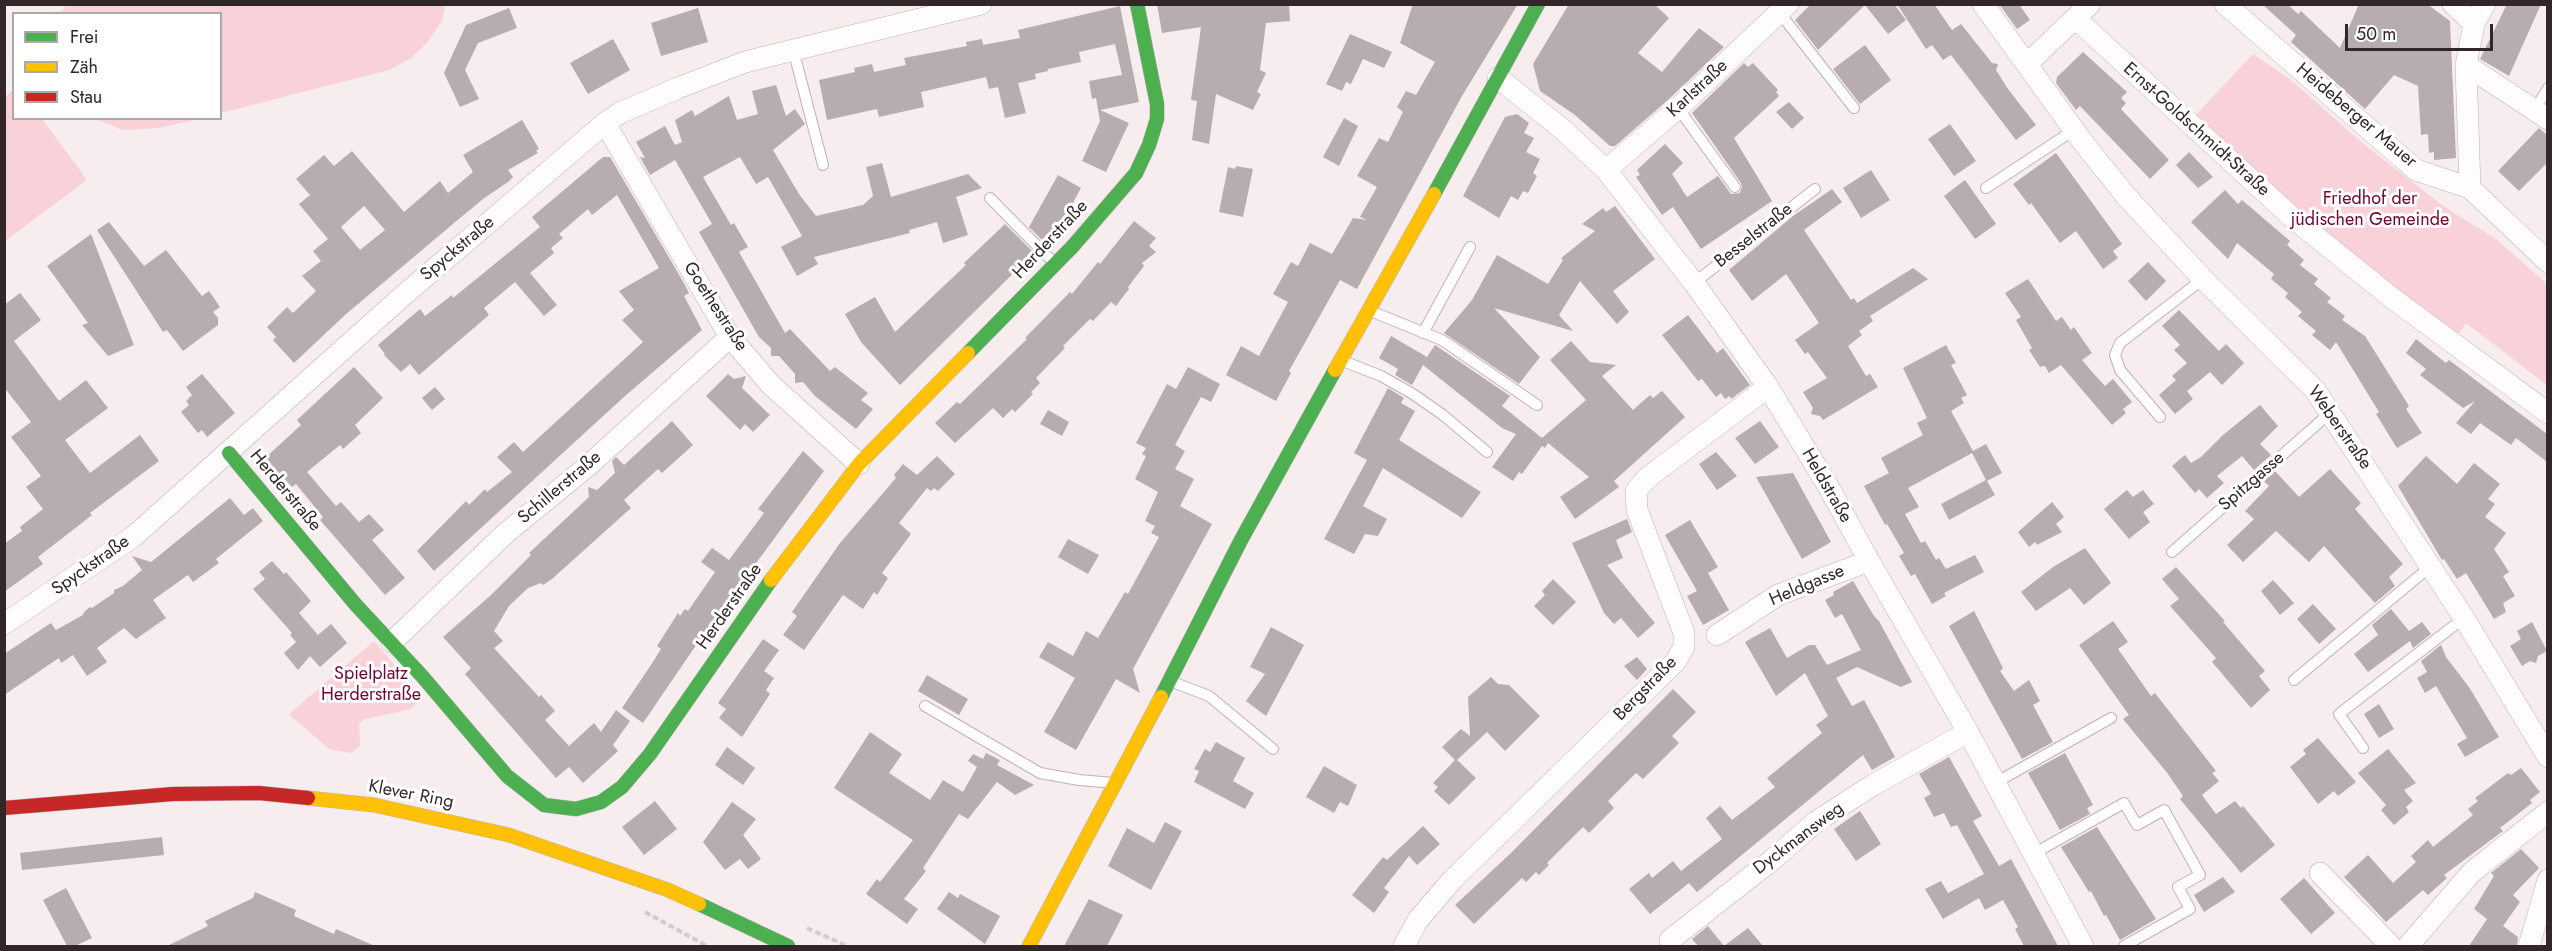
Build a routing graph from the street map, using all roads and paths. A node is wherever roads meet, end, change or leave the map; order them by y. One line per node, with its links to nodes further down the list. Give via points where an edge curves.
1 (981, 4): 11 (street, Spyckstraße)
2 (1137, 4): 30 (street, Herderstraße, via 1157,104 1149,145 1136,173)
3 (1538, 4): 14 (street)
4 (1983, 4): 12 (street, Weberstraße)
5 (2225, 4): 25 (street, Heideberger Mauer, via 2416,170)
6 (2453, 4): 10 (street)
7 (2485, 4): 10 (street)
8 (1783, 8): 16 (street, Karlstraße); 17 (lane)
9 (2083, 12): 12 (street); 40 (street, Ernst-Goldschmidt-Straße, via 2294,219 2392,298)
10 (2474, 24): 13 (street)
11 (793, 49): 19 (street, Spyckstraße, via 745,62 678,88); 21 (lane)
12 (2027, 64): 20 (street, Weberstraße)
13 (2466, 65): 18 (street); 25 (street)
14 (1498, 78): 22 (street, Heldstraße); 33 (street)
15 (2547, 88): 18 (lane)
16 (1678, 108): 22 (street, Karlstraße); 23 (lane)
17 (1854, 108)
18 (2541, 115)
19 (605, 123): 35 (street, Goethestraße); 43 (street, Spyckstraße, via 405,294)
20 (2074, 130): 24 (lane); 31 (street, Weberstraße, via 2125,195)
21 (824, 165)
22 (1606, 170): 32 (street, Heldstraße)
23 (1735, 187)
24 (1986, 188)
25 (2470, 188): 29 (street, Heideberger Mauer)
26 (1815, 189): 32 (lane, Besselstraße)
27 (990, 198): 30 (lane)
28 (1470, 247): 34 (lane)
29 (2547, 262)
30 (1055, 264): 44 (street, Herderstraße)
31 (2203, 279): 39 (street, Weberstraße, via 2315,390); 41 (lane, via 2120,343 2115,355 2120,370)
32 (1694, 283): 37 (street, Heldstraße)
33 (1368, 310): 34 (lane); 36 (street)
34 (1423, 333): 38 (lane, via 1442,340)
35 (730, 338): 44 (street, Goethestraße, via 771,385); 51 (street, Schillerstraße, via 589,465 506,533)
36 (1340, 360): 42 (lane, via 1413,394); 53 (street, via 1240,540)
37 (1768, 387): 46 (street, Heldstraße); 74 (street, Bergstraße, via 1647,478 1636,491 1637,510 1684,633 1684,647 1676,661 1453,879 1418,920)
38 (1537, 405)
39 (2331, 412): 45 (lane, Spitzgasse); 47 (street, Weberstraße)
40 (2547, 413)
41 (2160, 417)
42 (1487, 452)
43 (229, 453): 49 (street, Spyckstraße, via 133,537); 51 (street, Herderstraße, via 356,605)
44 (860, 464): 51 (street, Herderstraße, via 795,546 650,754 622,787 601,802 576,809 543,805 507,776)
45 (2172, 552)
46 (1869, 561): 50 (street, Heldgasse, via 1778,595); 56 (street, Heldstraße)
47 (2431, 566): 48 (street, Weberstraße); 52 (lane)
48 (2464, 618): 57 (lane, via 2339,714); 59 (street, Weberstraße)
49 (4, 624)
50 (1717, 635)
51 (392, 642)
52 (2294, 680)
53 (1170, 681): 58 (lane, via 1209,696); 60 (street)
54 (925, 706): 60 (lane, via 1040,773)
55 (2111, 718): 61 (lane)
56 (1968, 732): 61 (street, Heldstraße); 69 (street, Dyckmansweg, via 1817,821)
57 (2363, 748)
58 (1273, 749)
59 (2547, 757)
60 (1117, 783): 68 (street)
61 (1995, 783): 64 (street, Heldstraße)
62 (4, 808): 71 (street, Klever Ring, via 173,794 259,793 374,805 531,842 668,890)
63 (2547, 812): 78 (street, via 2472,872)
64 (2033, 854): 75 (street, Heldstraße); 76 (lane, via 2124,802 2137,825 2164,810 2200,874 2178,887 2190,909)
65 (2320, 873): 77 (street)
66 (2547, 880): 79 (street)
67 (637, 907): 70 (path)
68 (1045, 917): 72 (street); 73 (street)
69 (1670, 940)
70 (707, 946)
71 (788, 946)
72 (1029, 946)
73 (1036, 946)
74 (1404, 946)
75 (2083, 946)
76 (2124, 946)
77 (2391, 946)
78 (2408, 946)
79 (2529, 946)

